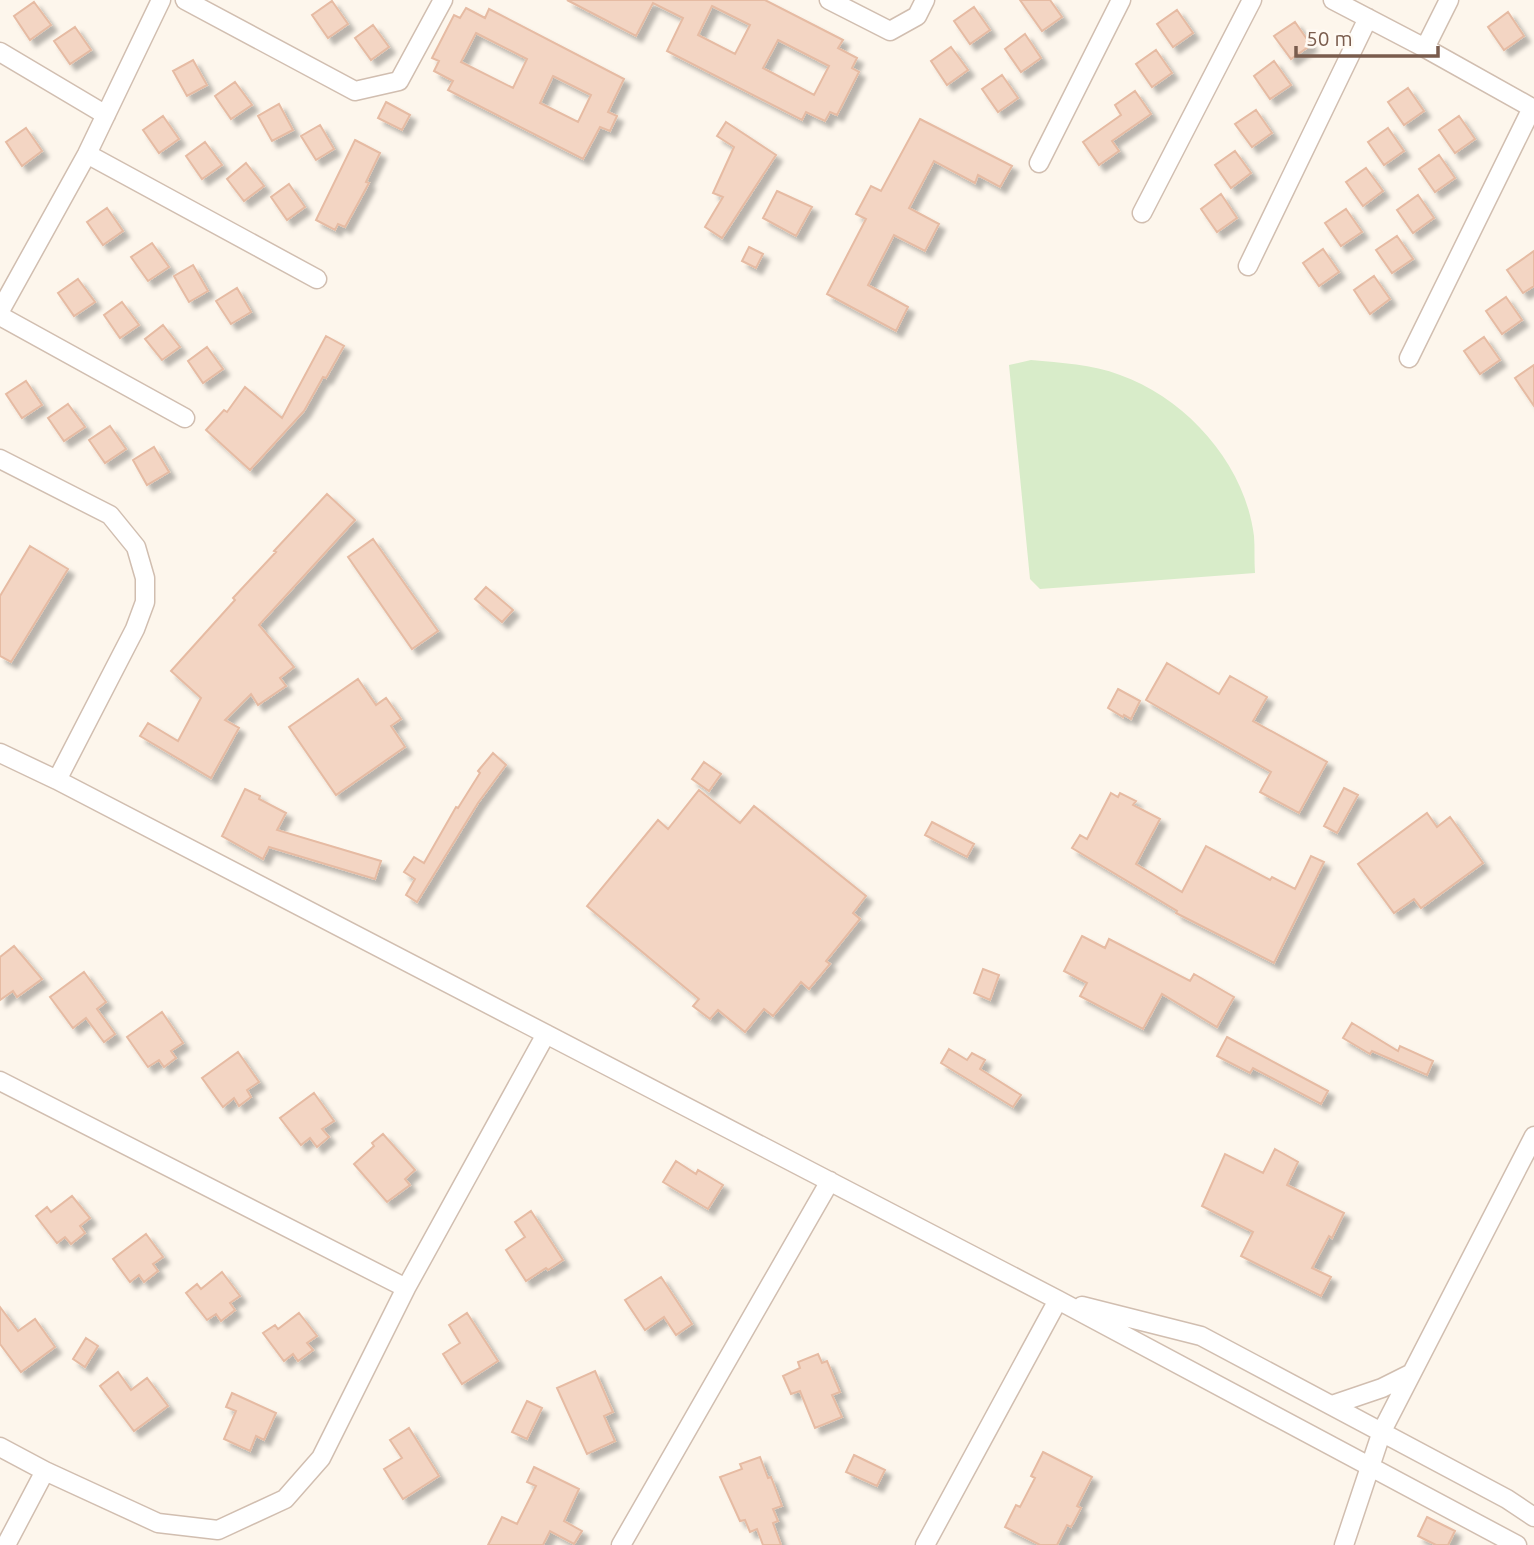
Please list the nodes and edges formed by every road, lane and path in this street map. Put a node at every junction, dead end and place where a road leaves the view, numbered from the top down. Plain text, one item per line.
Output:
1 (161, 0) edge
2 (184, 0) edge
3 (443, 0) edge
4 (829, 0) edge
5 (925, 0) edge
6 (1121, 0) edge
7 (1252, 0) edge
8 (1333, 0) edge
9 (1450, 0) edge
10 (1368, 18) junction
11 (1425, 48) junction
12 (0, 52) edge
13 (1533, 108) edge
14 (107, 116) junction
15 (87, 154) junction
16 (1039, 163) dead end
17 (1142, 213) dead end
18 (1248, 266) dead end
19 (317, 279) dead end
20 (0, 311) edge
21 (0, 316) edge
22 (1409, 358) dead end
23 (185, 418) dead end
24 (0, 459) edge
25 (0, 753) edge
26 (57, 780) junction
27 (547, 1034) junction
28 (0, 1081) edge
29 (1534, 1136) edge
30 (830, 1181) junction
31 (406, 1288) junction
32 (1058, 1300) junction
33 (1412, 1373) junction
34 (1332, 1405) junction
35 (1382, 1431) junction
36 (0, 1447) edge
37 (1371, 1467) junction
38 (45, 1471) junction
39 (1534, 1517) edge
40 (6, 1545) edge
41 (621, 1545) edge
42 (925, 1545) edge
43 (1344, 1545) edge
44 (1517, 1545) edge

1 - 14 street
2 - 3 street
4 - 5 street
6 - 16 street
7 - 17 street
8 - 10 street
9 - 11 street
10 - 11 street
10 - 18 street
11 - 13 street
12 - 14 street
13 - 22 street
14 - 15 street
15 - 19 street
15 - 20 street
21 - 23 street
24 - 26 street
25 - 26 street
26 - 27 street
27 - 30 street
27 - 31 street
28 - 31 street
29 - 33 street
30 - 32 street
30 - 41 street
31 - 38 street
32 - 34 street
32 - 37 street
32 - 42 street
33 - 34 street
33 - 35 street
34 - 35 street
35 - 37 street
35 - 39 street
36 - 38 street
37 - 43 street
37 - 44 street
38 - 40 street

